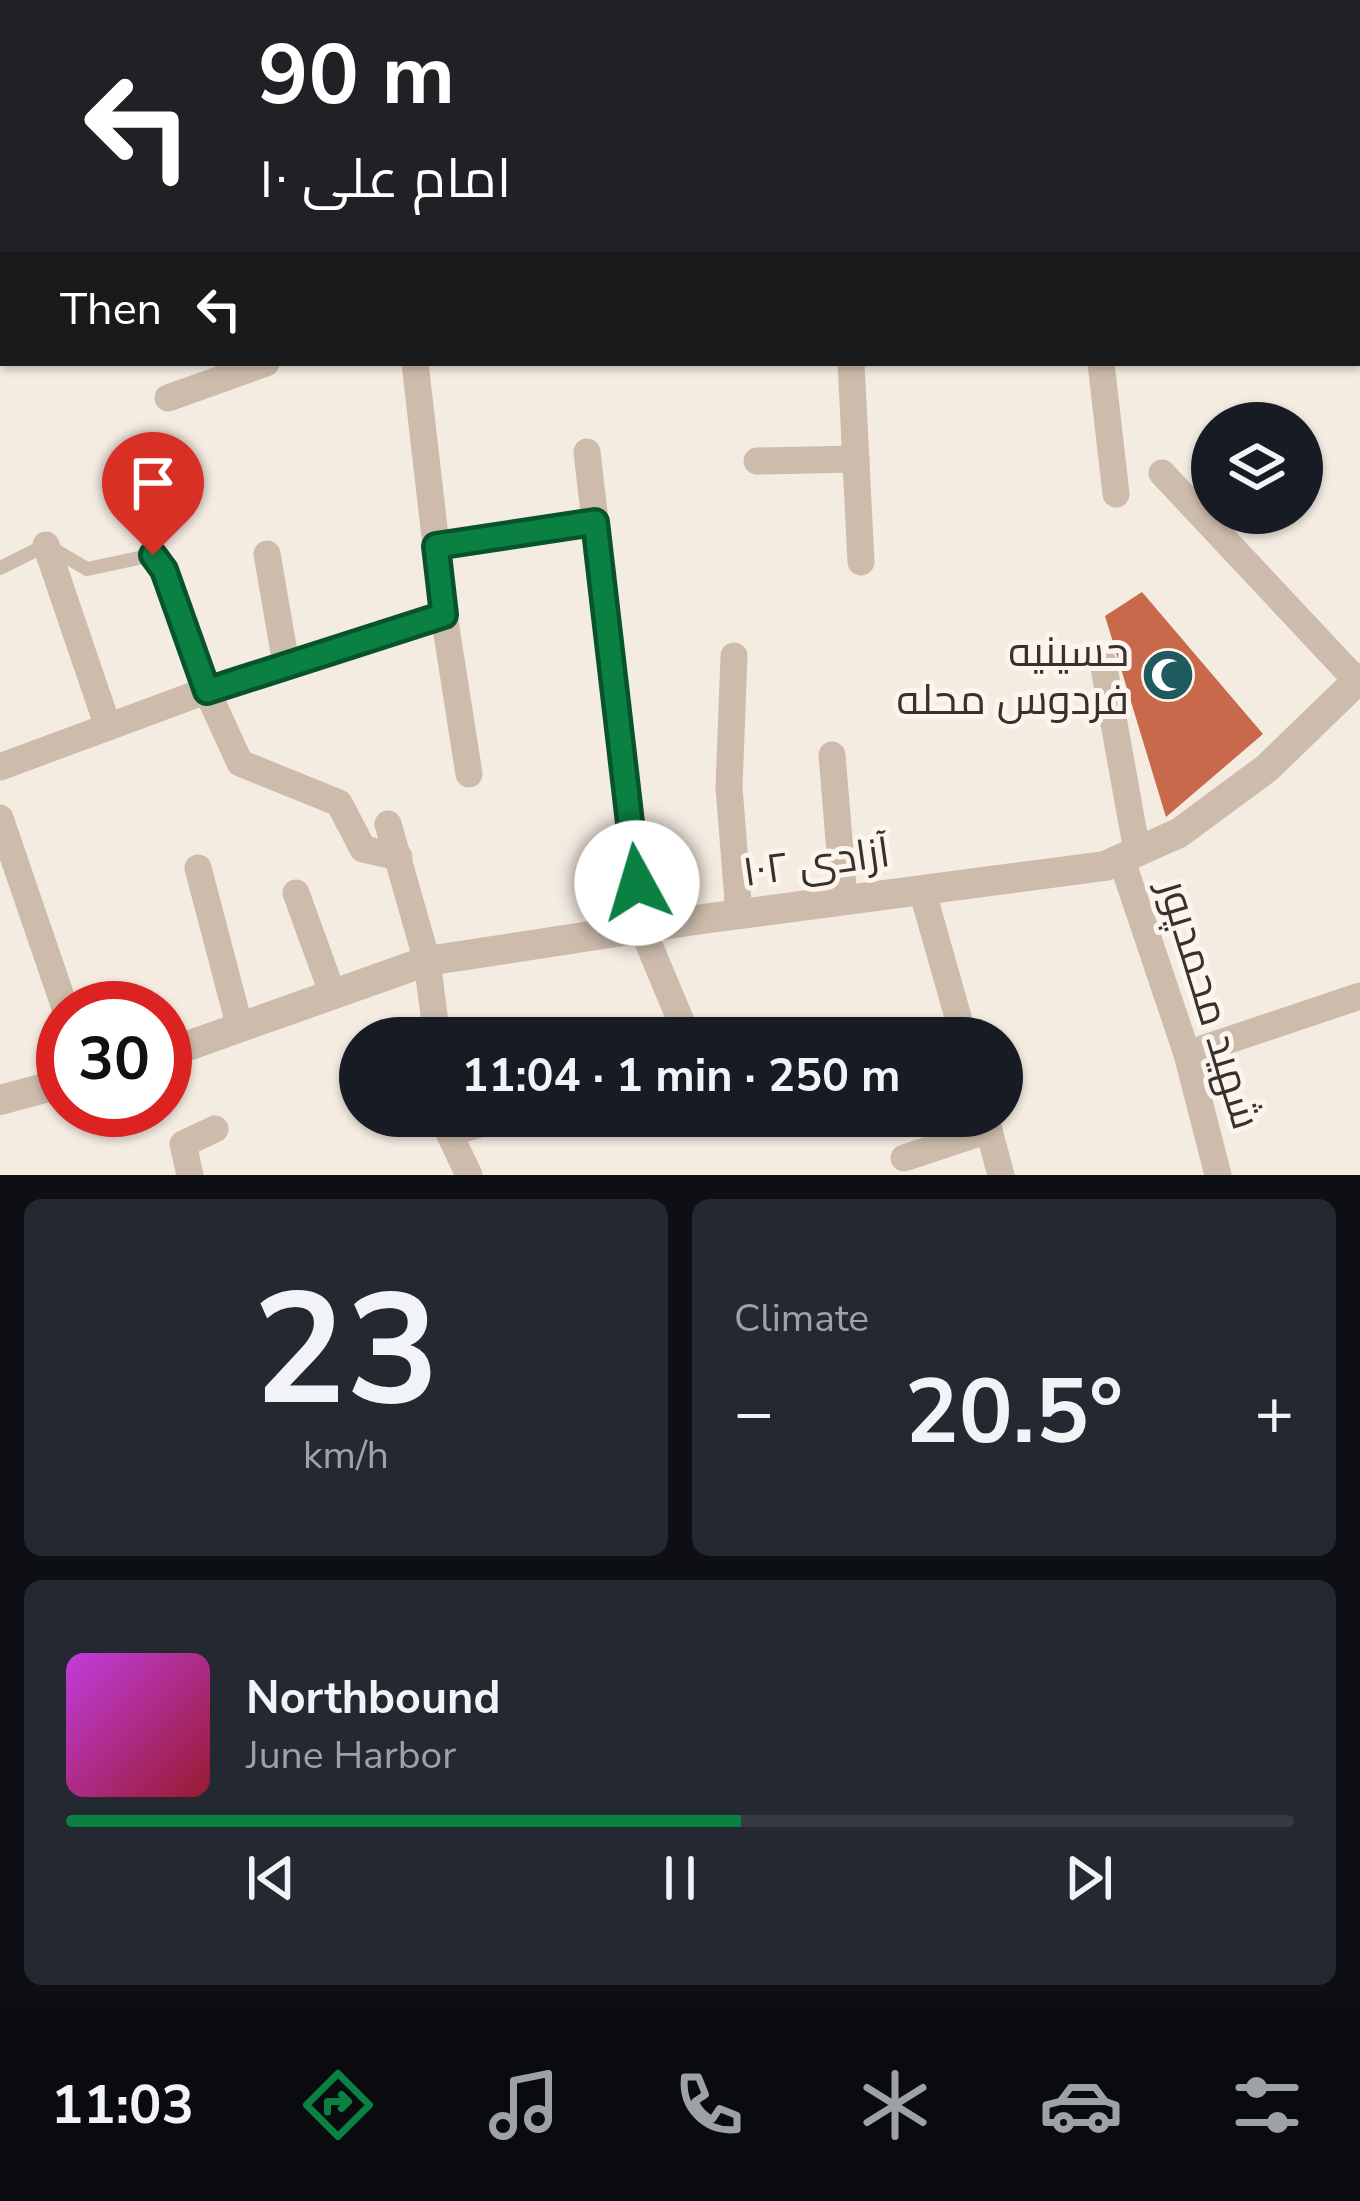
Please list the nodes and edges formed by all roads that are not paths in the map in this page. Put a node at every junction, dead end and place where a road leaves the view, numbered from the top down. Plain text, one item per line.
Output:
1 (258, 366) edge
2 (415, 366) edge
3 (851, 366) edge
4 (1101, 366) edge
5 (168, 398) dead end
6 (587, 452) dead end
7 (856, 458) junction
8 (757, 461) dead end
9 (1162, 473) dead end
10 (1116, 494) dead end
11 (595, 522) junction
12 (46, 545) junction
13 (436, 546) junction
14 (267, 554) dead end
15 (861, 562) dead end
16 (0, 568) edge
17 (164, 570) joint
18 (444, 615) junction
19 (734, 656) dead end
20 (1103, 662) dead end
21 (286, 664) junction
22 (1358, 680) edge
23 (207, 691) junction
24 (108, 727) junction
25 (832, 755) dead end
26 (0, 767) edge
27 (469, 774) dead end
28 (0, 818) edge
29 (388, 824) dead end
30 (1129, 855) junction
31 (399, 856) junction
32 (197, 868) dead end
33 (922, 890) junction
34 (296, 893) dead end
35 (844, 900) junction
36 (739, 914) junction
37 (642, 928) junction
38 (427, 961) junction
39 (56, 981) edge
40 (333, 995) junction
41 (1360, 996) edge
42 (434, 1017) edge
43 (679, 1017) edge
44 (958, 1017) edge
45 (240, 1028) junction
46 (192, 1045) edge
47 (1186, 1054) junction
48 (36, 1090) edge
49 (0, 1100) edge
50 (215, 1129) dead end
51 (453, 1137) edge
52 (954, 1137) edge
53 (991, 1137) edge
54 (904, 1158) dead end
55 (190, 1175) edge
56 (469, 1175) edge
57 (1001, 1175) edge
58 (1219, 1175) edge

1 - 5 street
2 - 13 street
3 - 7 street
4 - 10 street
6 - 11 street
7 - 8 street
7 - 15 street
9 - 22 street
11 - 13 street
11 - 37 street
12 - 16 lane
12 - 17 lane
12 - 24 street
13 - 18 street
14 - 21 street
17 - 23 street
18 - 21 street
18 - 27 street
19 - 36 street
20 - 30 street, شهید محمدپور
21 - 23 street
22 - 30 street, آزادی ۱۰۲
23 - 24 street
23 - 31 street
24 - 26 street
25 - 35 street
28 - 39 street
29 - 31 street
30 - 33 street, آزادی ۱۰۲
30 - 47 street, شهید محمدپور
31 - 38 street
32 - 45 street
33 - 35 street, آزادی ۱۰۲
33 - 44 street
34 - 40 street
35 - 36 street, آزادی ۱۰۲
36 - 37 street, آزادی ۱۰۲
37 - 38 street, آزادی ۱۰۲
37 - 43 street
38 - 40 street, آزادی ۱۰۲
38 - 42 street
40 - 45 street, آزادی ۱۰۲
41 - 47 street
45 - 46 street, آزادی ۱۰۲
47 - 58 street, شهید محمدپور
48 - 49 street
50 - 55 street
51 - 56 street
52 - 54 street
53 - 57 street

